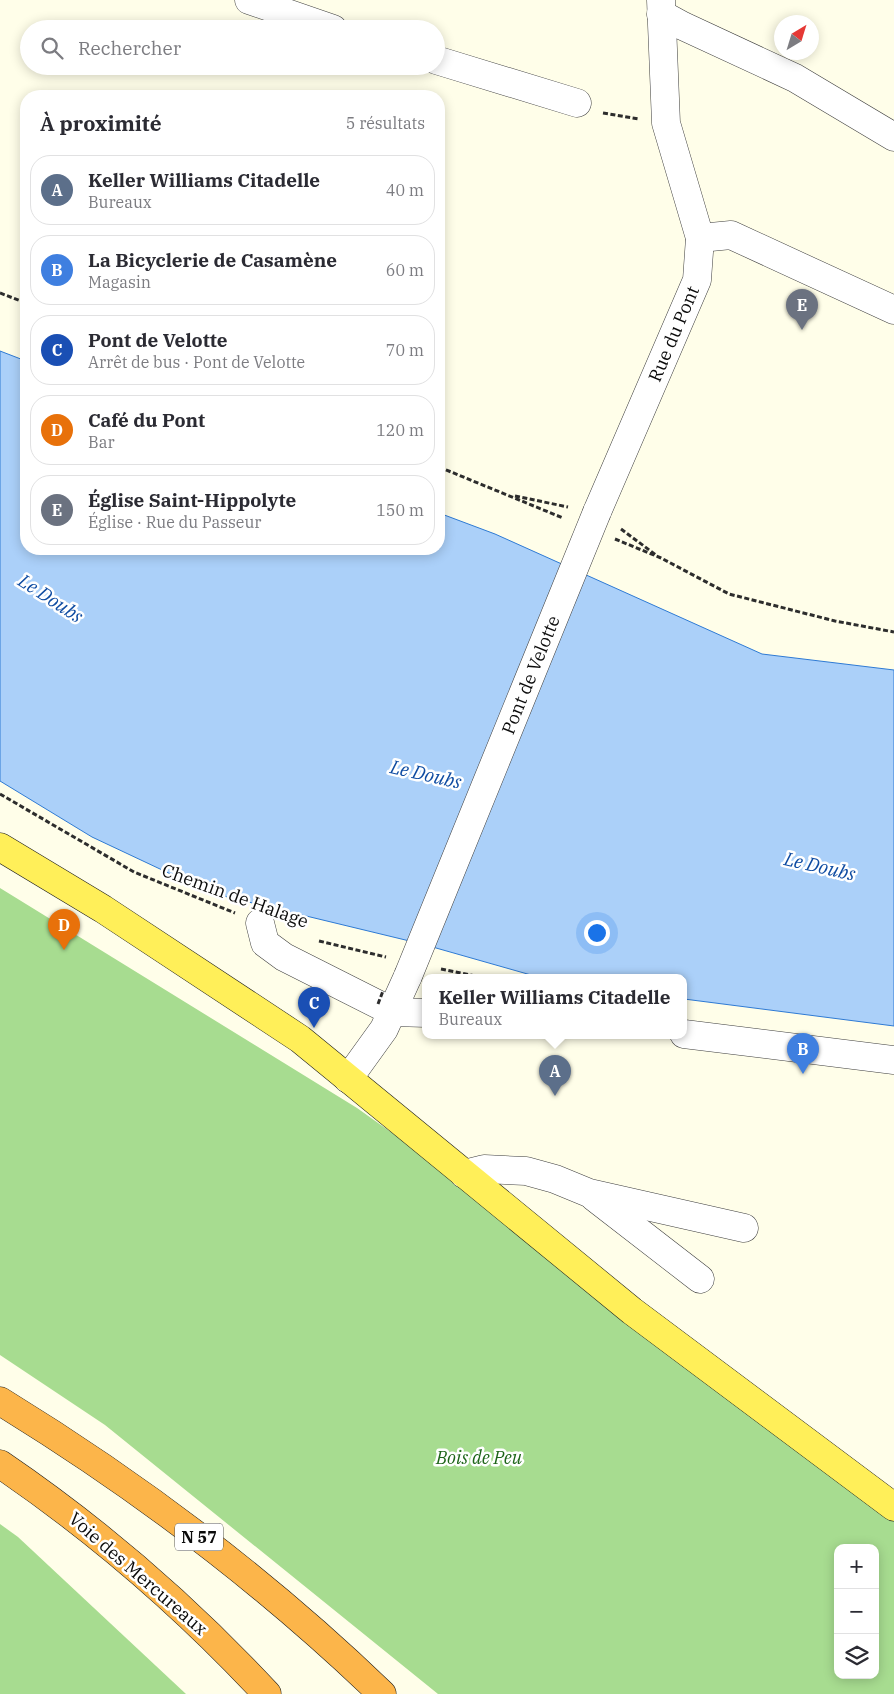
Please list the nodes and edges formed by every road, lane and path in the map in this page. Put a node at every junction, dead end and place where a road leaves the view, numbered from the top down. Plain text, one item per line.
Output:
1 (249, 0) edge
2 (661, 7) edge
3 (307, 20) edge
4 (445, 63) edge
5 (577, 103) joint
6 (666, 123) junction
7 (894, 137) edge
8 (700, 238) junction
9 (0, 293) edge
10 (20, 301) edge
11 (894, 310) edge
12 (445, 469) edge
13 (507, 495) junction
14 (570, 521) dead end
15 (602, 524) junction
16 (661, 558) junction
17 (894, 632) edge
18 (0, 794) edge
19 (0, 847) edge
20 (260, 923) joint
21 (312, 939) dead end
22 (411, 968) junction
23 (457, 974) edge
24 (393, 1012) junction
25 (422, 1013) edge
26 (687, 1034) edge
27 (894, 1060) edge
28 (348, 1079) junction
29 (464, 1174) junction
30 (589, 1192) junction
31 (744, 1228) dead end
32 (700, 1279) dead end
33 (0, 1401) edge
34 (0, 1464) edge
35 (894, 1507) edge
36 (267, 1694) edge
37 (382, 1694) edge

1 - 3 street
2 - 6 street, Rue du Pont
2 - 7 street
4 - 5 street
5 - 6 path
6 - 8 street, Rue du Pont
8 - 11 street
8 - 15 street, Rue du Pont
9 - 10 path
12 - 13 path
13 - 14 path
13 - 15 path
15 - 16 path
15 - 16 path
15 - 22 street, Pont de Velotte, bridge
16 - 17 path
18 - 20 path, Chemin de Halage
19 - 28 main road
20 - 24 street
21 - 22 path, Chemin de Halage
22 - 23 path, Chemin de Halage
22 - 24 street, Pont de Velotte
24 - 25 street
24 - 28 street, Pont de Velotte
26 - 27 street
28 - 29 main road
29 - 30 street
29 - 35 main road
30 - 31 street
30 - 32 street
33 - 37 highway, N 57
34 - 36 highway, Voie des Mercureaux

